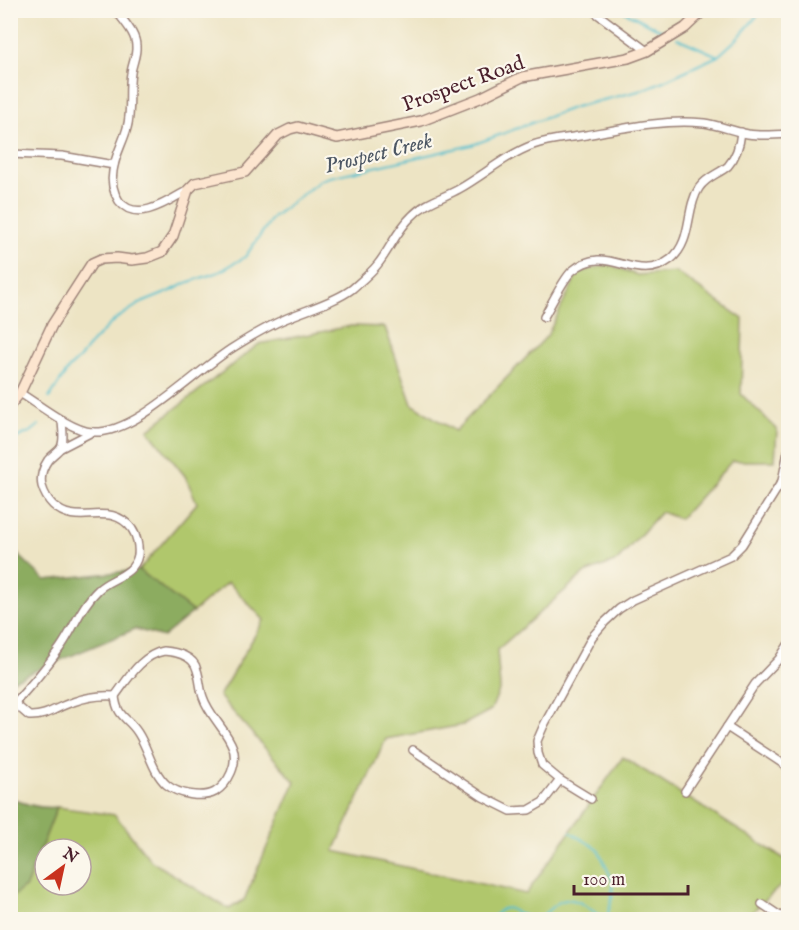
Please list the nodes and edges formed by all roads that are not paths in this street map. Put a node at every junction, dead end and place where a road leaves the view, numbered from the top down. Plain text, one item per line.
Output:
1 (116, 10) edge
2 (592, 10) edge
3 (704, 10) edge
4 (647, 51) junction
5 (741, 132) junction
6 (789, 134) edge
7 (10, 154) edge
8 (114, 165) junction
9 (188, 190) junction
10 (544, 317) dead end
11 (20, 393) junction
12 (10, 405) edge
13 (62, 420) junction
14 (92, 432) junction
15 (61, 448) junction
16 (789, 452) edge
17 (789, 645) edge
18 (115, 696) junction
19 (13, 706) edge
20 (727, 727) junction
21 (412, 750) dead end
22 (789, 767) edge
23 (560, 780) junction
24 (685, 791) dead end
25 (591, 799) dead end
26 (762, 904) dead end
27 (786, 920) edge

1 - 8 street
2 - 4 street
3 - 4 street, Prospect Road
4 - 9 street, Prospect Road
5 - 6 street
5 - 10 street
5 - 14 street
7 - 8 street
8 - 9 street
9 - 11 street
11 - 12 street
11 - 13 street
13 - 14 street
13 - 15 street
14 - 15 street
15 - 19 street
16 - 23 street
17 - 20 street
18 - 18 street
18 - 19 street
20 - 22 street
20 - 24 street
21 - 23 street
23 - 25 street
26 - 27 street

